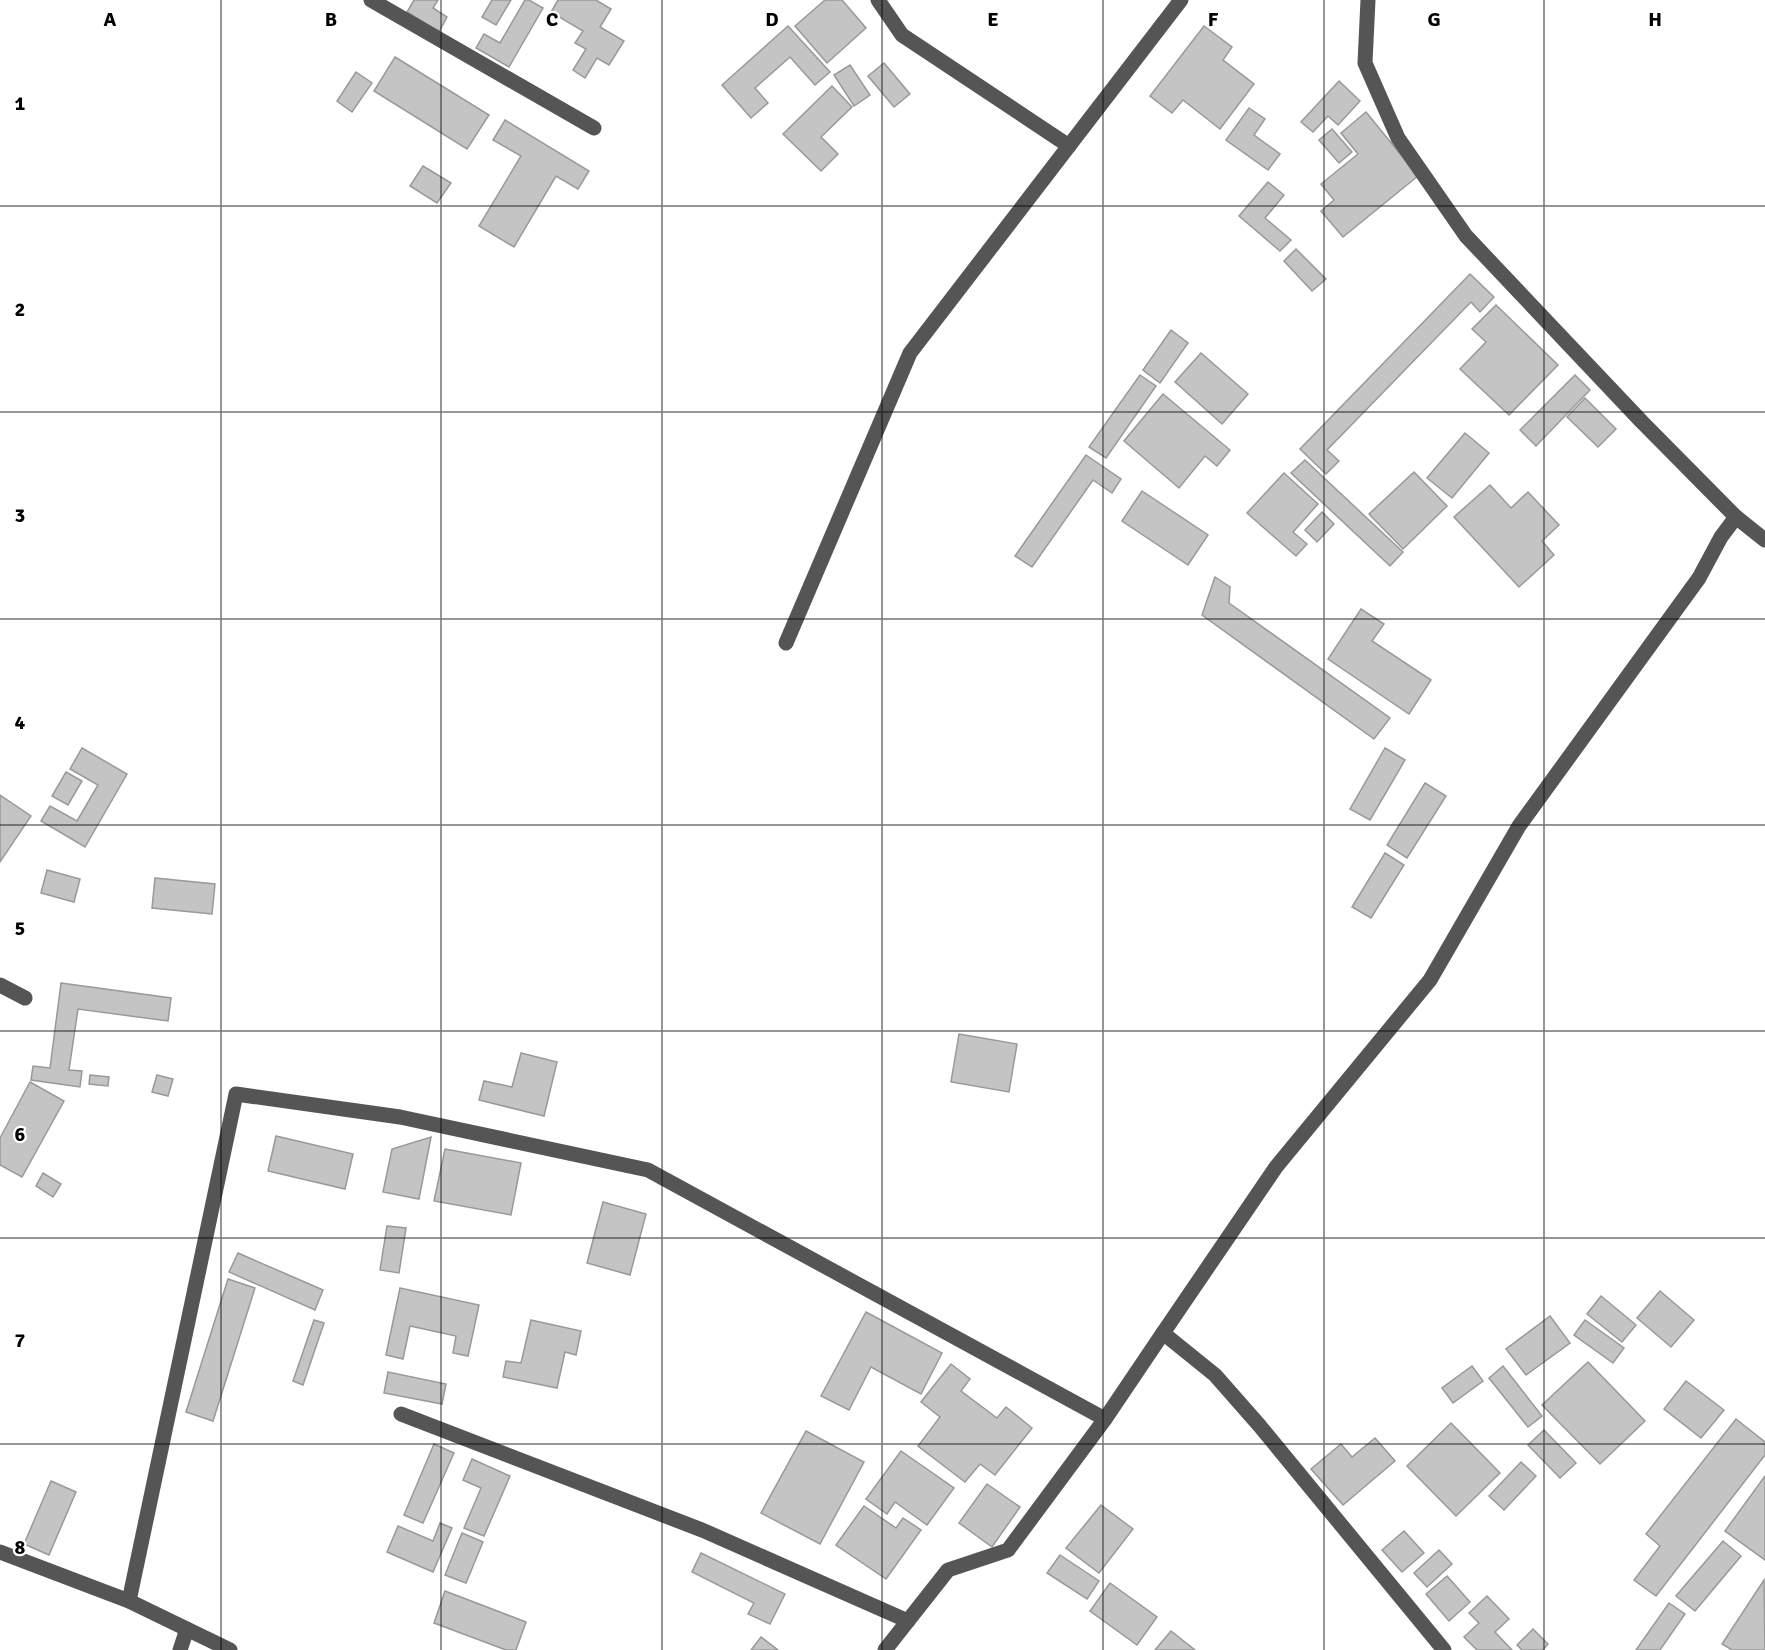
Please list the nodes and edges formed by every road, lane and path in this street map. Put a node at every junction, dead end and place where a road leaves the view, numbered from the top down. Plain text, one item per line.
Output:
1 (371, 0) edge
2 (878, 0) edge
3 (1181, 0) edge
4 (1368, 0) edge
5 (594, 128) dead end
6 (1069, 146) junction
7 (1736, 518) junction
8 (1765, 540) edge
9 (786, 643) dead end
10 (0, 985) edge
11 (25, 998) dead end
12 (1163, 1333) junction
13 (401, 1414) dead end
14 (1105, 1419) junction
15 (0, 1552) edge
16 (129, 1601) junction
17 (908, 1621) junction
18 (187, 1629) junction
19 (180, 1650) edge
20 (231, 1650) edge
21 (885, 1650) edge
22 (1444, 1650) edge

1 - 5 street
2 - 6 street
3 - 6 street
4 - 7 street
6 - 9 street
7 - 8 street
7 - 12 street
10 - 11 street
12 - 14 street
12 - 22 street
13 - 17 street
14 - 16 street
14 - 17 street
15 - 16 street
16 - 18 street
17 - 21 street
18 - 19 street
18 - 20 street

